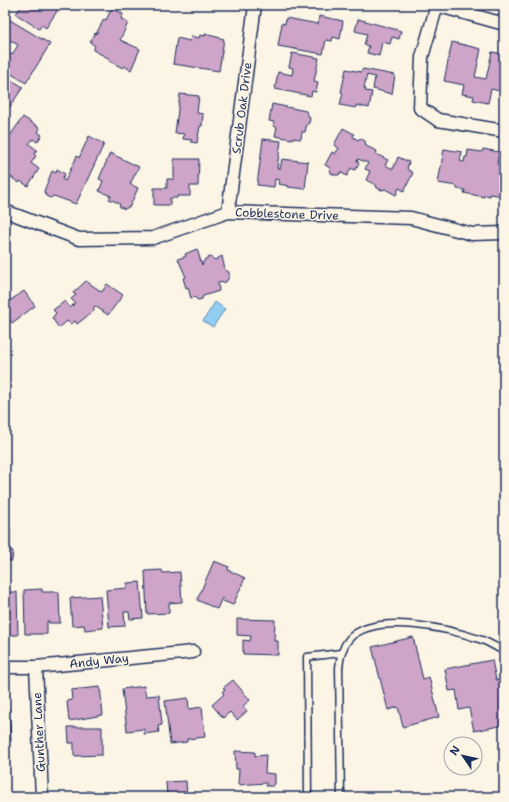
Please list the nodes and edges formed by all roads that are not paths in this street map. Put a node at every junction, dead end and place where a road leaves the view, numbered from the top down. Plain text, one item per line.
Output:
1 (255, 5) edge
2 (437, 5) edge
3 (504, 24) edge
4 (504, 131) edge
5 (5, 211) edge
6 (228, 212) junction
7 (504, 233) edge
8 (504, 651) edge
9 (193, 652) dead end
10 (341, 653) junction
11 (5, 667) edge
12 (36, 667) junction
13 (42, 797) edge
14 (308, 797) edge
15 (341, 797) edge

1 - 6 street, Scrub Oak Drive
2 - 3 street
2 - 4 street
5 - 6 street, Cobblestone Drive
6 - 7 street, Cobblestone Drive
8 - 10 lane
9 - 12 street, Andy Way
10 - 14 lane
10 - 15 lane
11 - 12 street, Andy Way
12 - 13 street, Gunther Lane

